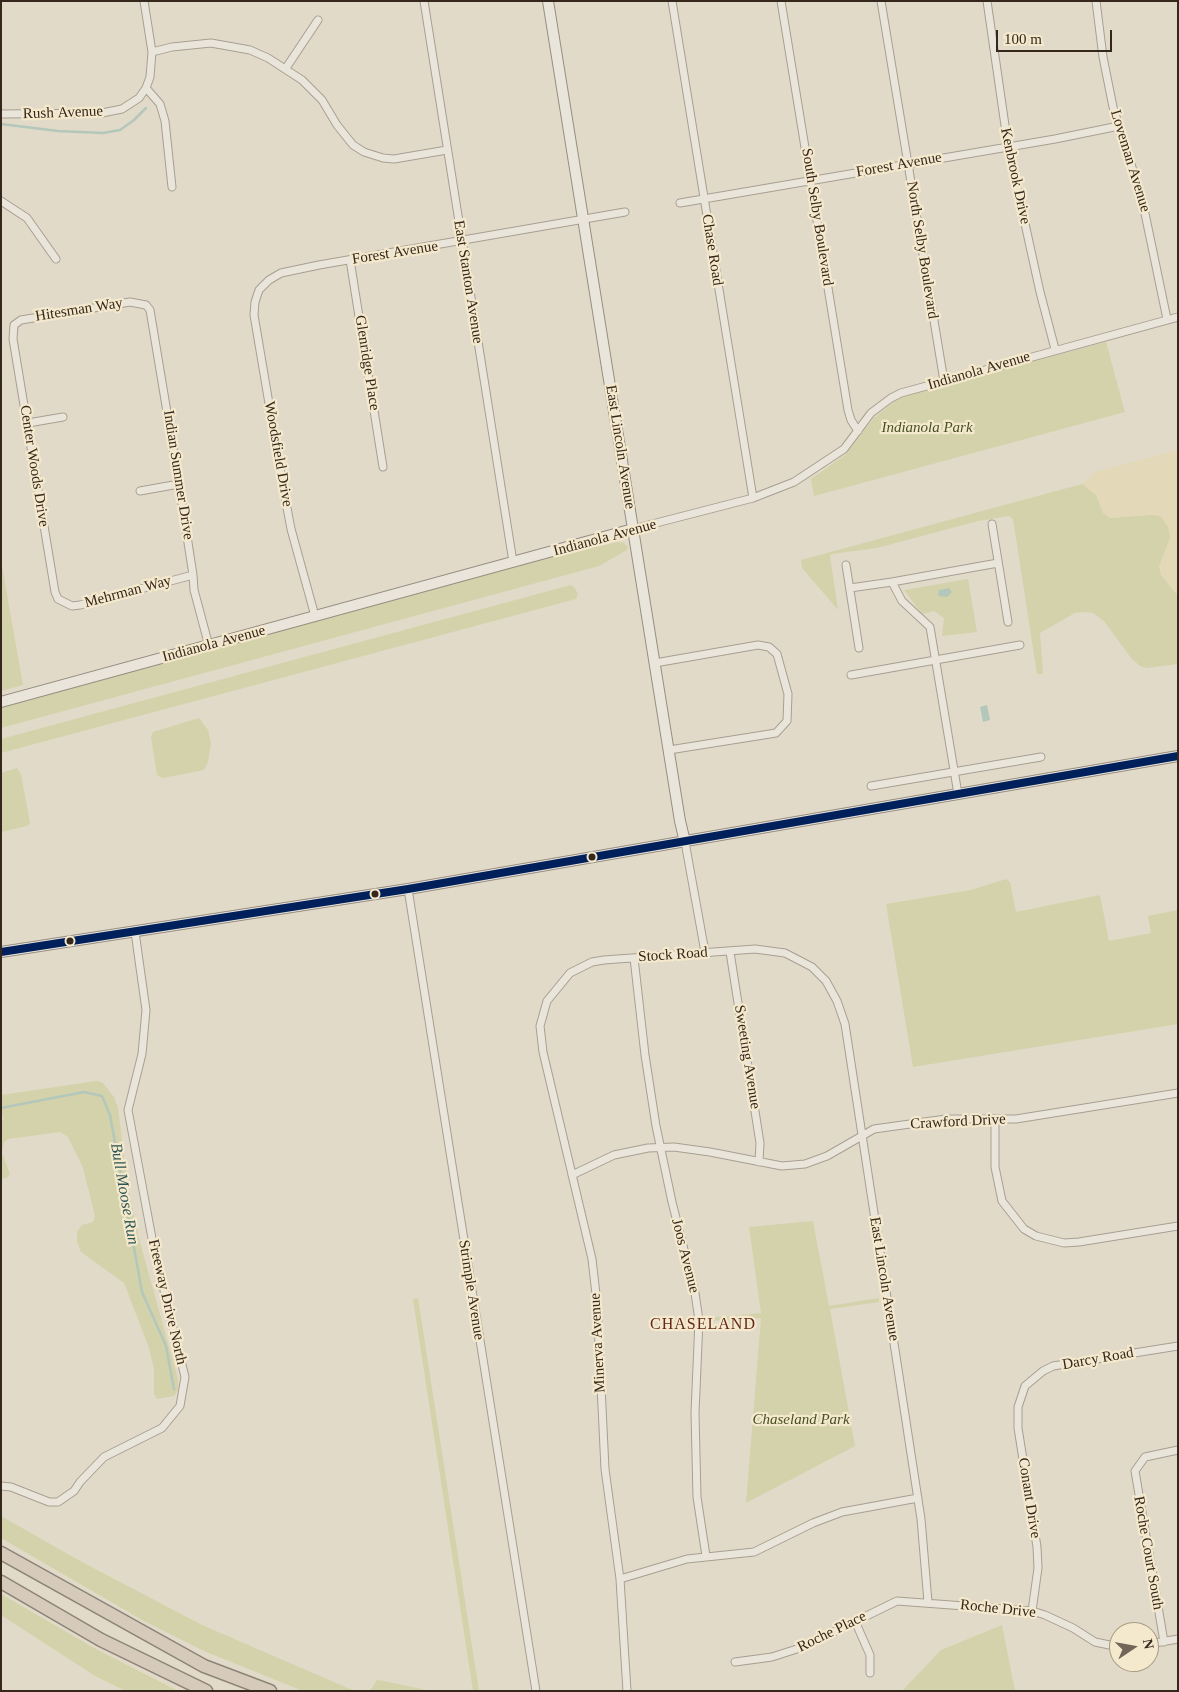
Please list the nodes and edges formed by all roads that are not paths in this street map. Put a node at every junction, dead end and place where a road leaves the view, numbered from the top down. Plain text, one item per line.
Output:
1 (144, 1) edge
2 (424, 1) edge
3 (548, 1) edge
4 (672, 1) edge
5 (781, 1) edge
6 (881, 1) edge
7 (987, 1) edge
8 (1096, 1) edge
9 (318, 20) dead end
10 (152, 52) junction
11 (286, 68) junction
12 (146, 88) junction
13 (1, 114) edge
14 (1119, 126) junction
15 (1008, 146) junction
16 (447, 150) junction
17 (908, 164) junction
18 (811, 181) junction
19 (172, 187) dead end
20 (704, 199) junction
21 (1, 201) edge
22 (680, 203) dead end
23 (625, 212) dead end
24 (583, 220) junction
25 (462, 242) junction
26 (56, 259) dead end
27 (350, 260) junction
28 (259, 290) joint
29 (146, 305) joint
30 (1178, 316) edge
31 (1167, 319) junction
32 (14, 325) joint
33 (1055, 349) junction
34 (944, 381) junction
35 (63, 417) dead end
36 (28, 423) junction
37 (858, 430) junction
38 (383, 467) dead end
39 (180, 484) junction
40 (140, 491) dead end
41 (753, 498) junction
42 (992, 524) dead end
43 (633, 529) junction
44 (513, 562) junction
45 (998, 563) junction
46 (846, 565) dead end
47 (193, 575) junction
48 (892, 582) junction
49 (850, 588) junction
50 (64, 603) joint
51 (315, 616) junction
52 (1008, 622) dead end
53 (1020, 645) dead end
54 (209, 646) junction
55 (859, 648) dead end
56 (936, 660) junction
57 (655, 663) junction
58 (851, 675) dead end
59 (1, 702) edge
60 (669, 750) junction
61 (1178, 756) edge
62 (1041, 757) dead end
63 (954, 772) junction
64 (872, 786) dead end
65 (958, 794) junction
66 (686, 842) junction
67 (408, 889) junction
68 (135, 932) junction
69 (1, 952) edge
70 (705, 952) junction
71 (730, 952) junction
72 (634, 958) junction
73 (812, 967) joint
74 (547, 1001) joint
75 (1178, 1093) edge
76 (995, 1120) junction
77 (862, 1135) junction
78 (660, 1148) junction
79 (759, 1162) junction
80 (572, 1175) junction
81 (1178, 1226) edge
82 (1178, 1346) edge
83 (1025, 1386) joint
84 (1178, 1450) edge
85 (1, 1486) edge
86 (918, 1498) junction
87 (1, 1553) edge
88 (706, 1556) junction
89 (620, 1579) junction
90 (1, 1582) edge
91 (928, 1602) junction
92 (1032, 1611) junction
93 (855, 1621) junction
94 (1178, 1639) edge
95 (1164, 1642) junction
96 (1159, 1643) edge
97 (1109, 1646) edge
98 (735, 1662) dead end
99 (870, 1673) dead end
100 (206, 1691) edge
101 (270, 1691) edge
102 (536, 1691) edge
103 (627, 1691) edge

1 - 10 street
2 - 16 street, East Stanton Avenue
3 - 24 main road, East Lincoln Avenue
4 - 20 street, Chase Road
5 - 18 street, South Selby Boulevard
6 - 17 street, North Selby Boulevard
7 - 15 street, Kenbrook Drive
8 - 14 street, Loveman Avenue
9 - 11 street
10 - 11 street
10 - 12 street
11 - 16 street
12 - 13 street, Rush Avenue
12 - 19 street
14 - 15 street, Forest Avenue
14 - 31 street, Loveman Avenue
15 - 17 street, Forest Avenue
15 - 33 street, Kenbrook Drive
16 - 25 street, East Stanton Avenue
17 - 18 street, Forest Avenue
17 - 34 street, North Selby Boulevard
18 - 20 street, Forest Avenue
18 - 37 street, South Selby Boulevard
20 - 22 street, Forest Avenue
20 - 41 street, Chase Road
21 - 26 street
23 - 24 street, Forest Avenue
24 - 25 street, Forest Avenue
24 - 43 main road, East Lincoln Avenue
25 - 27 street, Forest Avenue
25 - 44 street, East Stanton Avenue
27 - 28 street, Forest Avenue
27 - 38 street, Glenridge Place
28 - 51 street, Woodsfield Drive
29 - 32 street, Hitesman Way
29 - 39 street, Indian Summer Drive
30 - 31 street, Indianola Avenue
31 - 33 street, Indianola Avenue
32 - 36 street, Center Woods Drive
33 - 34 street, Indianola Avenue
34 - 37 street, Indianola Avenue
35 - 36 street
36 - 50 street, Center Woods Drive
37 - 41 street, Indianola Avenue
39 - 40 street
39 - 47 street, Indian Summer Drive
41 - 43 street, Indianola Avenue
42 - 45 street
43 - 44 main road, Indianola Avenue
43 - 57 main road, East Lincoln Avenue
44 - 51 main road, Indianola Avenue
45 - 48 street
45 - 52 street
46 - 49 street
47 - 50 street, Mehrman Way
47 - 54 street, Indian Summer Drive
48 - 49 street
48 - 56 street
49 - 55 street
51 - 54 main road, Indianola Avenue
53 - 56 street
54 - 59 main road, Indianola Avenue
56 - 58 street
56 - 63 street
57 - 60 main road, East Lincoln Avenue
57 - 60 street
60 - 66 main road, East Lincoln Avenue
61 - 65 main road
62 - 63 street
63 - 64 street
63 - 65 street
65 - 66 main road
66 - 67 main road
66 - 70 street, East Lincoln Avenue
67 - 68 main road
67 - 102 street, Strimple Avenue
68 - 69 main road
68 - 85 street, Freeway Drive North
70 - 71 street, Stock Road
70 - 72 street, Stock Road
71 - 73 street, Stock Road
71 - 79 street, Sweeting Avenue
72 - 74 street, Stock Road
72 - 78 street, Joos Avenue
73 - 77 street, East Lincoln Avenue
74 - 80 street, Minerva Avenue
75 - 76 street, Crawford Drive
76 - 77 street, Crawford Drive
76 - 81 street
77 - 79 street, Crawford Drive
77 - 86 street, East Lincoln Avenue
78 - 79 street, Crawford Drive
78 - 80 street, Crawford Drive
78 - 88 street, Joos Avenue
80 - 89 street, Minerva Avenue
82 - 83 street, Darcy Road
83 - 92 street, Conant Drive
84 - 95 street, Roche Court South
86 - 88 street
86 - 91 street, East Lincoln Avenue
87 - 101 highway
88 - 89 street
89 - 103 street, Minerva Avenue
90 - 100 highway
91 - 92 street, Roche Drive
91 - 93 street, Roche Place
92 - 97 street, Roche Drive
93 - 98 street, Roche Place
93 - 99 street
94 - 95 street
95 - 96 street

